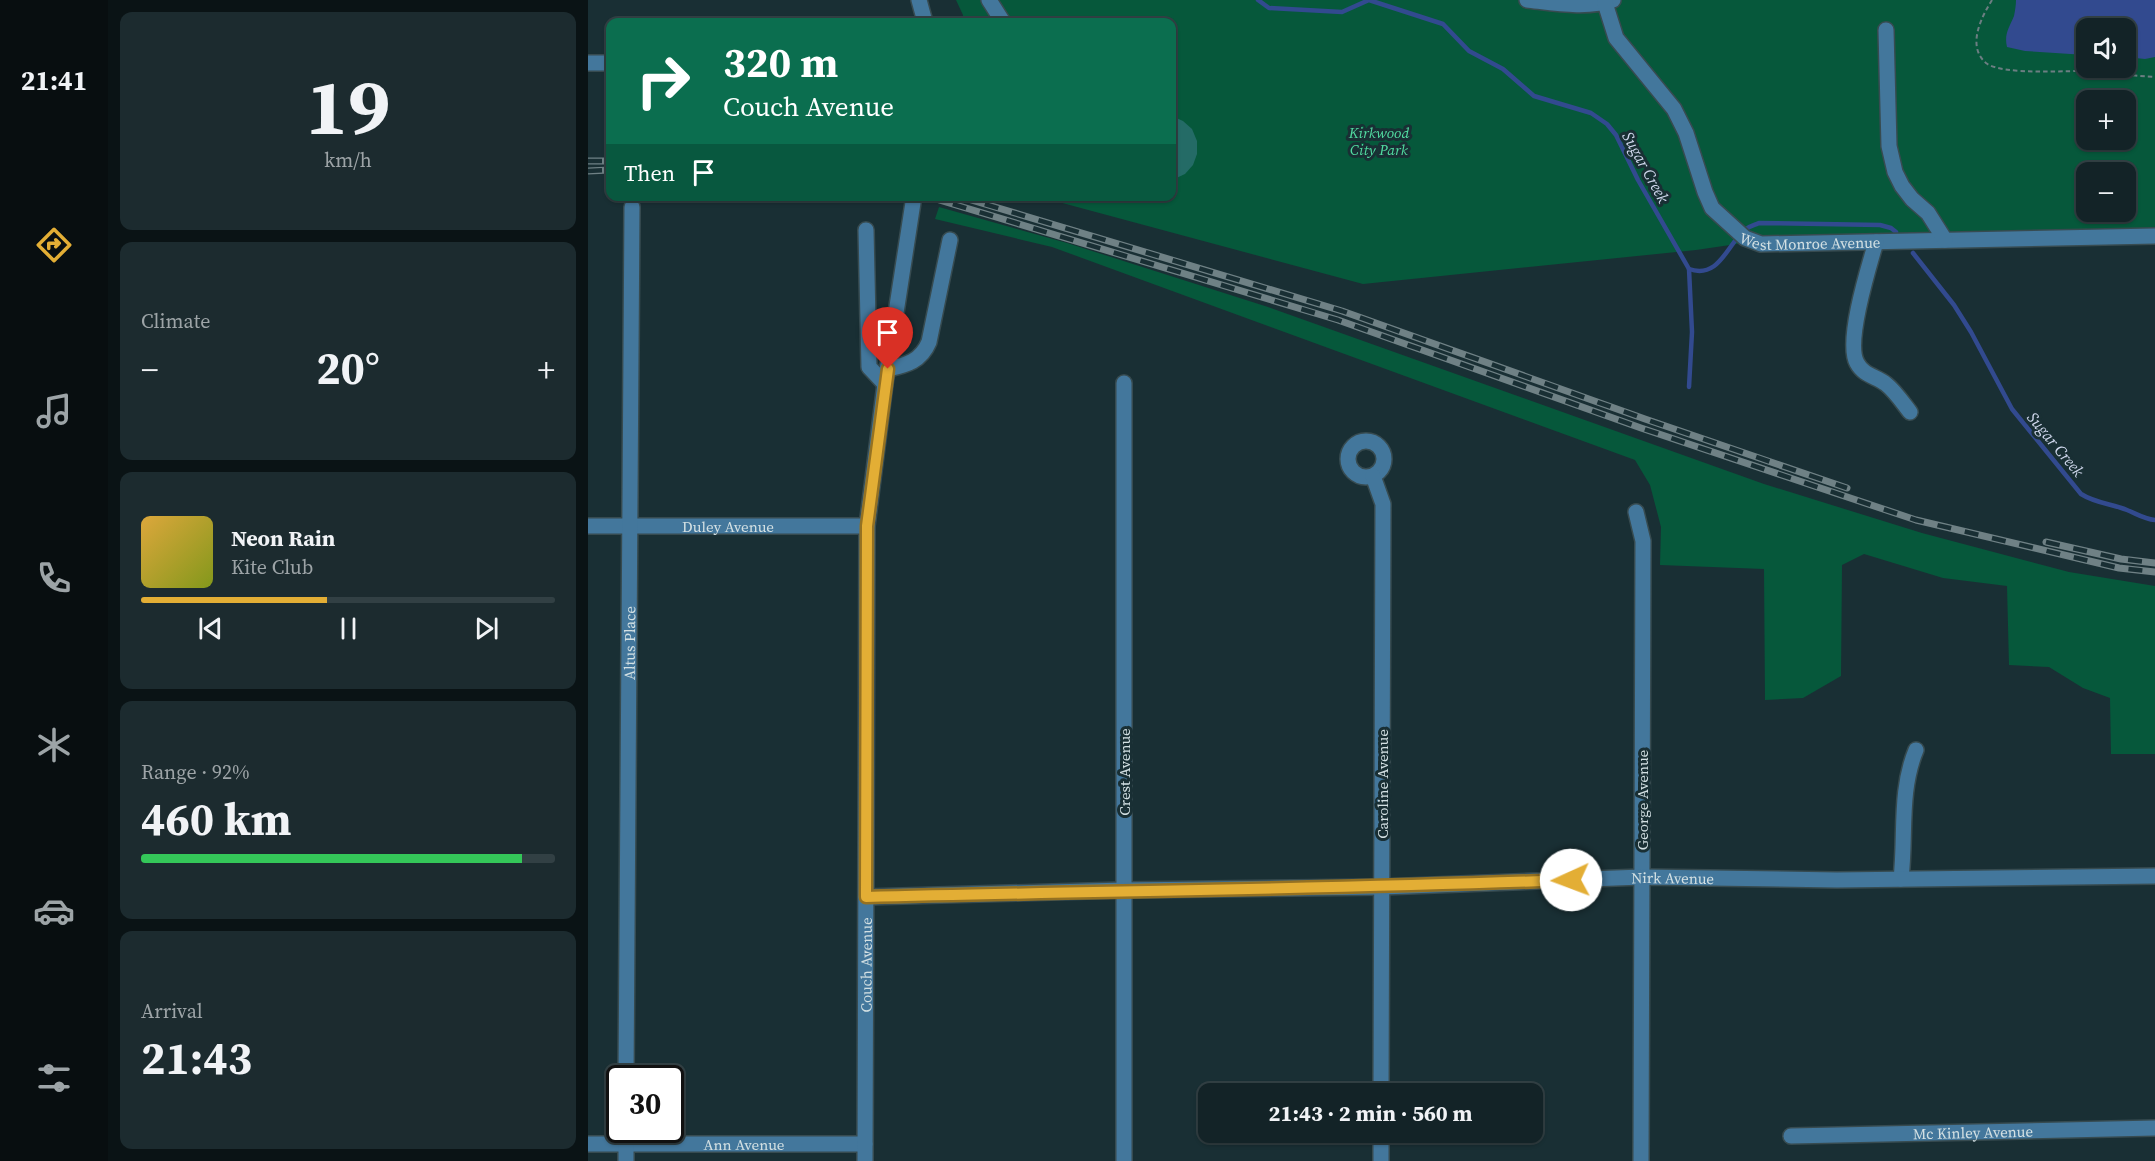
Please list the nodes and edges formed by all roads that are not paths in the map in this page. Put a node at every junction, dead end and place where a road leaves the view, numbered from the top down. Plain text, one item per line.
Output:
1 (919, 0) edge
2 (988, 0) edge
3 (1527, 0) edge
4 (1609, 1) edge
5 (924, 18) edge
6 (1000, 18) edge
7 (1887, 30) dead end
8 (588, 63) edge
9 (606, 63) edge
10 (913, 201) edge
11 (632, 207) dead end
12 (866, 230) dead end
13 (2155, 236) edge
14 (950, 240) dead end
15 (1945, 240) junction
16 (1876, 242) junction
17 (886, 376) junction
18 (1124, 383) dead end
19 (1910, 412) dead end
20 (1373, 476) dead end
21 (1636, 512) dead end
22 (588, 526) edge
23 (631, 526) junction
24 (867, 526) junction
25 (1916, 750) dead end
26 (2155, 876) edge
27 (1642, 878) junction
28 (1900, 879) junction
29 (1382, 887) junction
30 (1124, 890) junction
31 (866, 897) junction
32 (627, 1065) edge
33 (1382, 1083) edge
34 (2155, 1128) edge
35 (1791, 1136) dead end
36 (684, 1139) edge
37 (606, 1141) edge
38 (626, 1143) edge
39 (1381, 1143) edge
40 (588, 1144) edge
41 (865, 1144) junction
42 (626, 1161) edge
43 (865, 1161) edge
44 (1124, 1161) edge
45 (1381, 1161) edge
46 (1641, 1161) edge

1 - 5 street
2 - 6 street
3 - 4 street
4 - 16 street, West Monroe Avenue
7 - 15 street
8 - 9 street
10 - 17 street, Couch Avenue
11 - 23 street, Altus Place
12 - 17 street
13 - 15 street, West Monroe Avenue
14 - 17 street
15 - 16 street, West Monroe Avenue
16 - 19 street
17 - 24 street, Couch Avenue
18 - 30 street, Crest Avenue
20 - 29 street, Caroline Avenue
21 - 27 street, George Avenue
22 - 23 street, Duley Avenue
23 - 24 street, Duley Avenue
23 - 32 street, Altus Place
24 - 31 street, Couch Avenue
25 - 28 street
26 - 28 street, Nirk Avenue
27 - 28 street, Nirk Avenue
27 - 29 street, Nirk Avenue
27 - 46 street, George Avenue
29 - 30 street, Nirk Avenue
29 - 33 street, Caroline Avenue
30 - 31 street, Nirk Avenue
30 - 44 street, Crest Avenue
31 - 41 street, Couch Avenue
34 - 35 street, Mc Kinley Avenue
36 - 41 street, Ann Avenue
37 - 40 street, Ann Avenue
38 - 42 street
39 - 45 street
41 - 43 street, Couch Avenue

